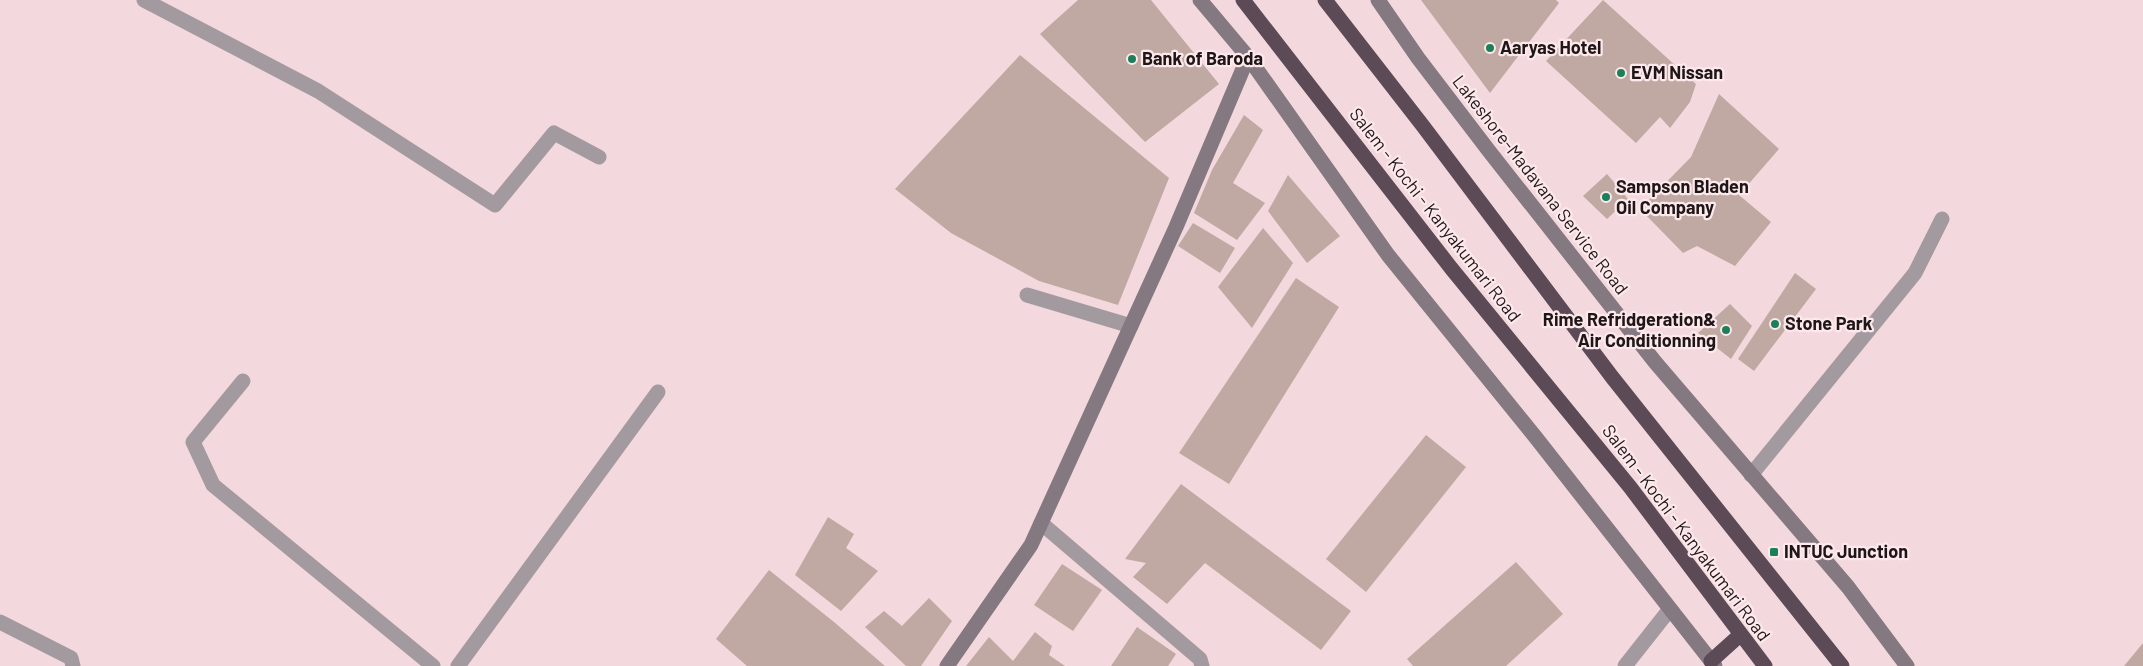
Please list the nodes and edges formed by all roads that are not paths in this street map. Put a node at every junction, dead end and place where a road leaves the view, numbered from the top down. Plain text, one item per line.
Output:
1 (144, 0) edge
2 (1200, 0) edge
3 (1243, 0) edge
4 (1325, 0) edge
5 (1378, 0) edge
6 (1248, 57) junction
7 (599, 156) dead end
8 (1942, 219) dead end
9 (1027, 296) dead end
10 (1131, 326) junction
11 (243, 381) dead end
12 (658, 392) dead end
13 (1751, 475) junction
14 (1041, 523) junction
15 (1670, 609) junction
16 (0, 622) edge
17 (1740, 635) junction
18 (1713, 664) edge
19 (73, 666) edge
20 (433, 666) edge
21 (458, 666) edge
22 (947, 666) edge
23 (1202, 666) edge
24 (1625, 666) edge
25 (1765, 666) edge
26 (1842, 666) edge
27 (1907, 666) edge

1 - 7 street
2 - 6 street
3 - 17 highway, Salem - Kochi - Kanyakumari Road
4 - 26 highway, Salem - Kochi - Kanyakumari Road
5 - 13 street, Lakeshore-Madavana Service Road
6 - 10 street
6 - 15 street
8 - 13 street
9 - 10 street
10 - 14 street
11 - 20 street
12 - 21 street
13 - 27 street, Lakeshore-Madavana Service Road
14 - 22 street
14 - 23 street
15 - 18 street
15 - 24 street
16 - 19 street
17 - 18 highway
17 - 25 highway, Salem - Kochi - Kanyakumari Road

